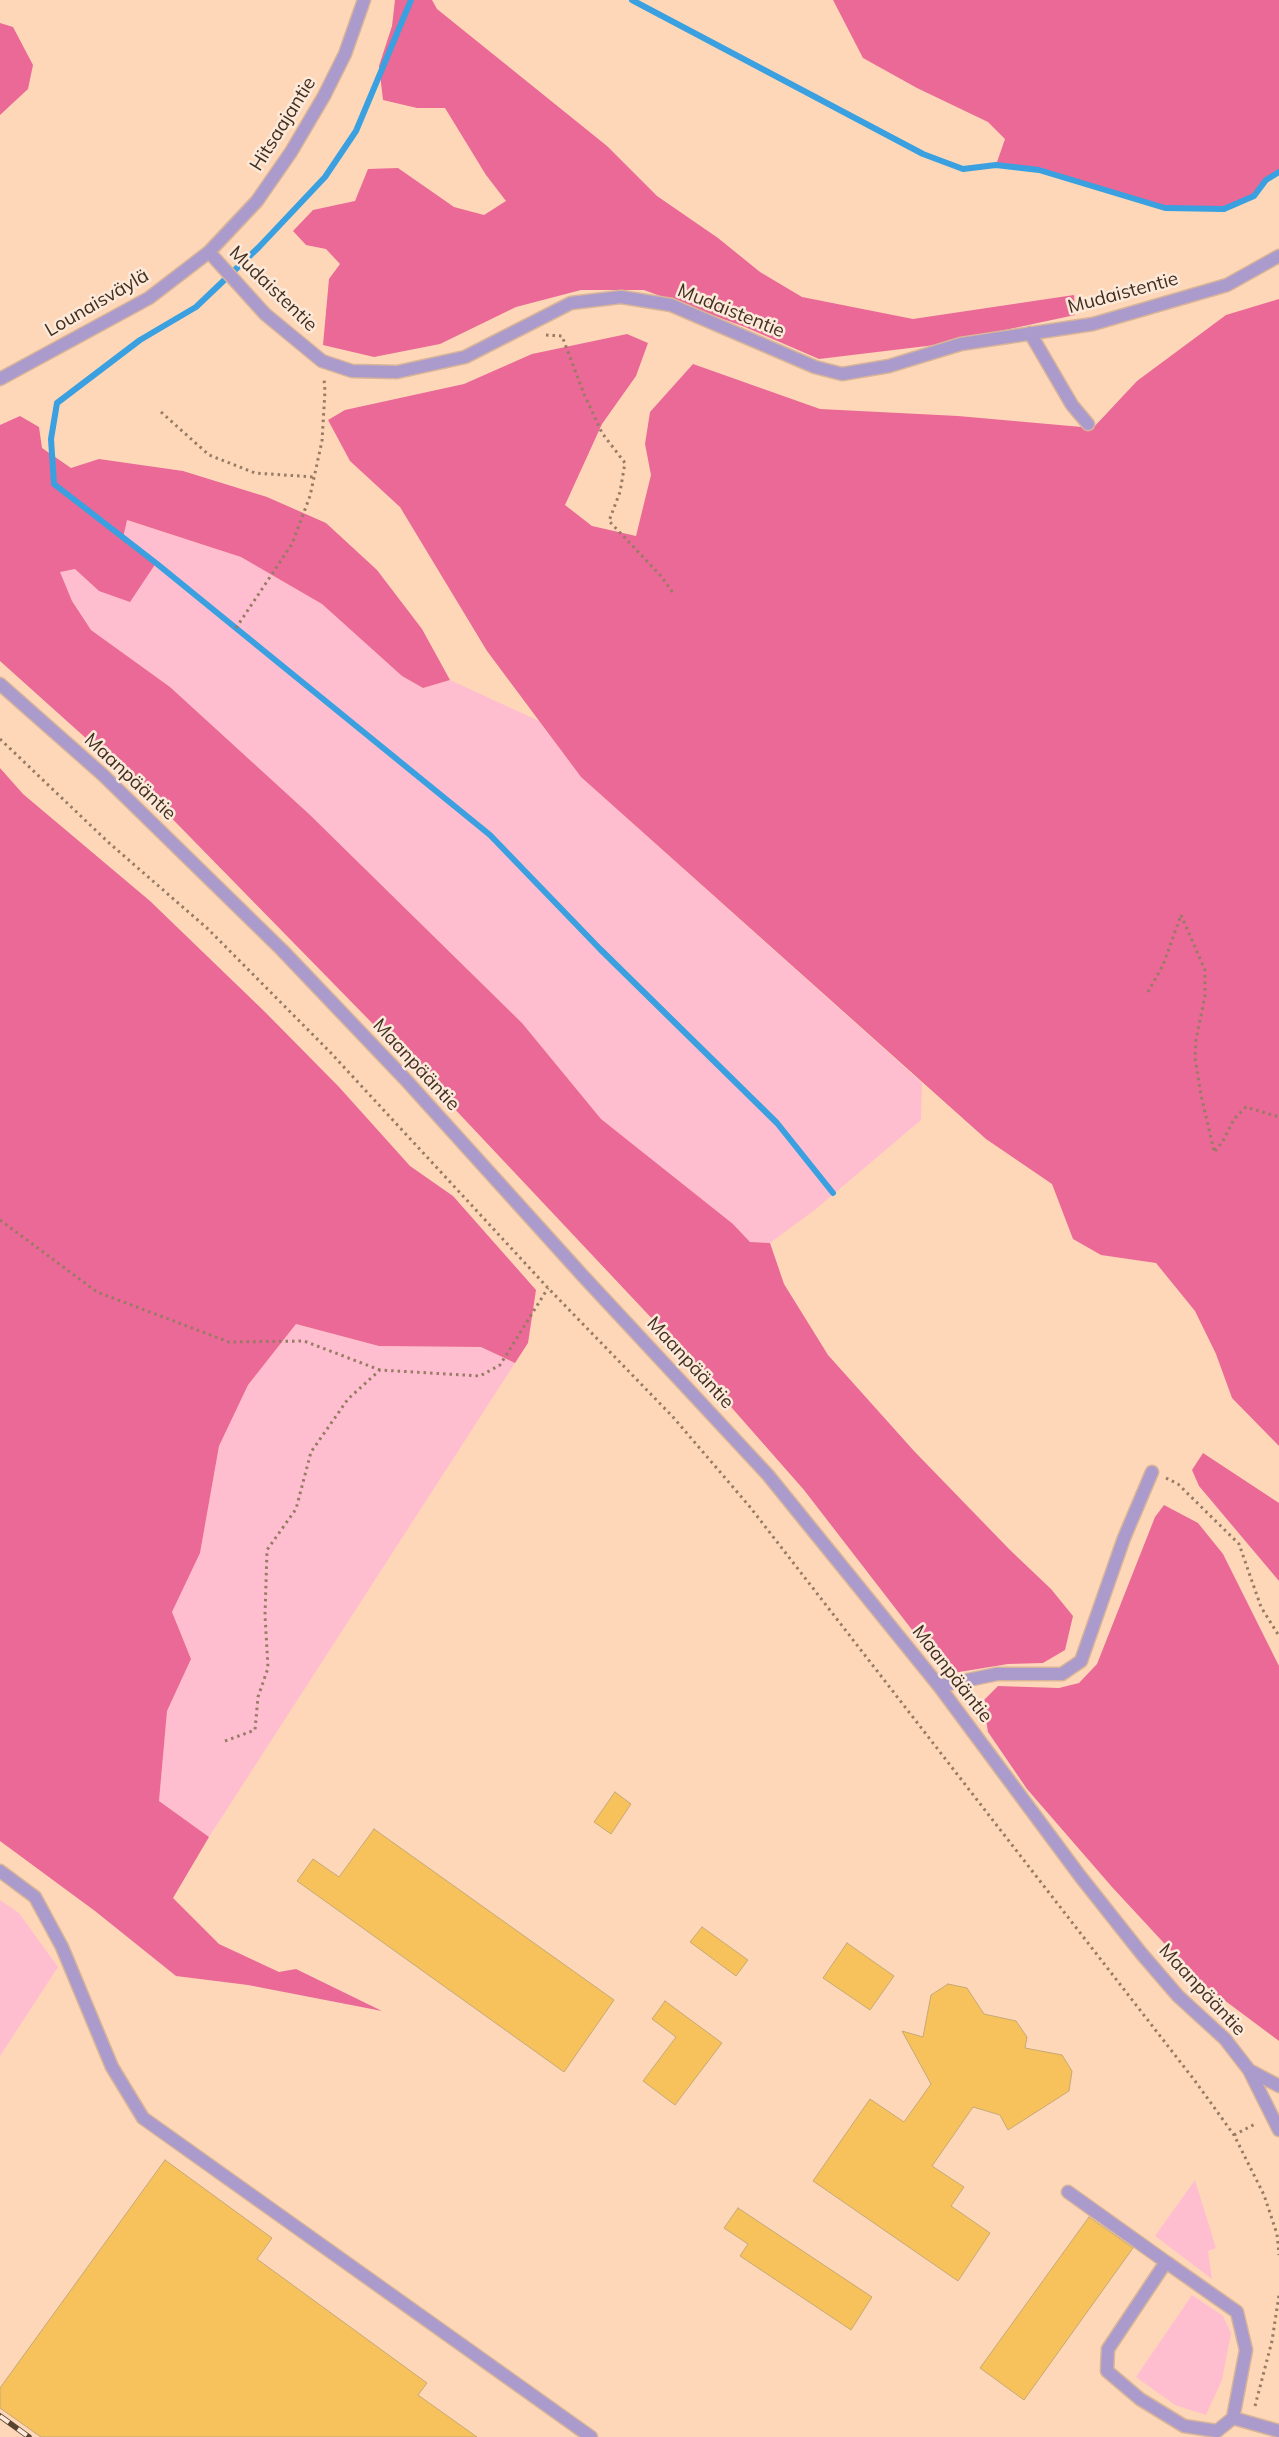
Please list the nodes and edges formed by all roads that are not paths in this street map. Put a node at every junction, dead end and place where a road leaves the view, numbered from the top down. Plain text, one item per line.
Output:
1 (364, 0) edge
2 (209, 252) junction
3 (1279, 256) edge
4 (1030, 333) junction
5 (0, 379) edge
6 (1088, 424) dead end
7 (0, 684) edge
8 (1152, 1472) road end
9 (939, 1686) junction
10 (0, 1871) edge
11 (1250, 2070) junction
12 (1279, 2086) edge
13 (1279, 2130) edge
14 (1068, 2192) dead end
15 (1166, 2262) junction
16 (1232, 2418) junction
17 (1279, 2431) edge
18 (1216, 2434) edge
19 (591, 2437) edge

1 - 2 street, Hitsaajantie
2 - 4 street, Mudaistentie
2 - 5 street, Lounaisväylä
3 - 4 street, Mudaistentie
4 - 6 street
7 - 9 street, Maanpääntie
8 - 9 street
9 - 11 street, Maanpääntie
10 - 19 street
11 - 12 street
11 - 13 street, Maanpääntie
14 - 15 street
15 - 16 street
15 - 18 street
16 - 17 street
16 - 18 street

